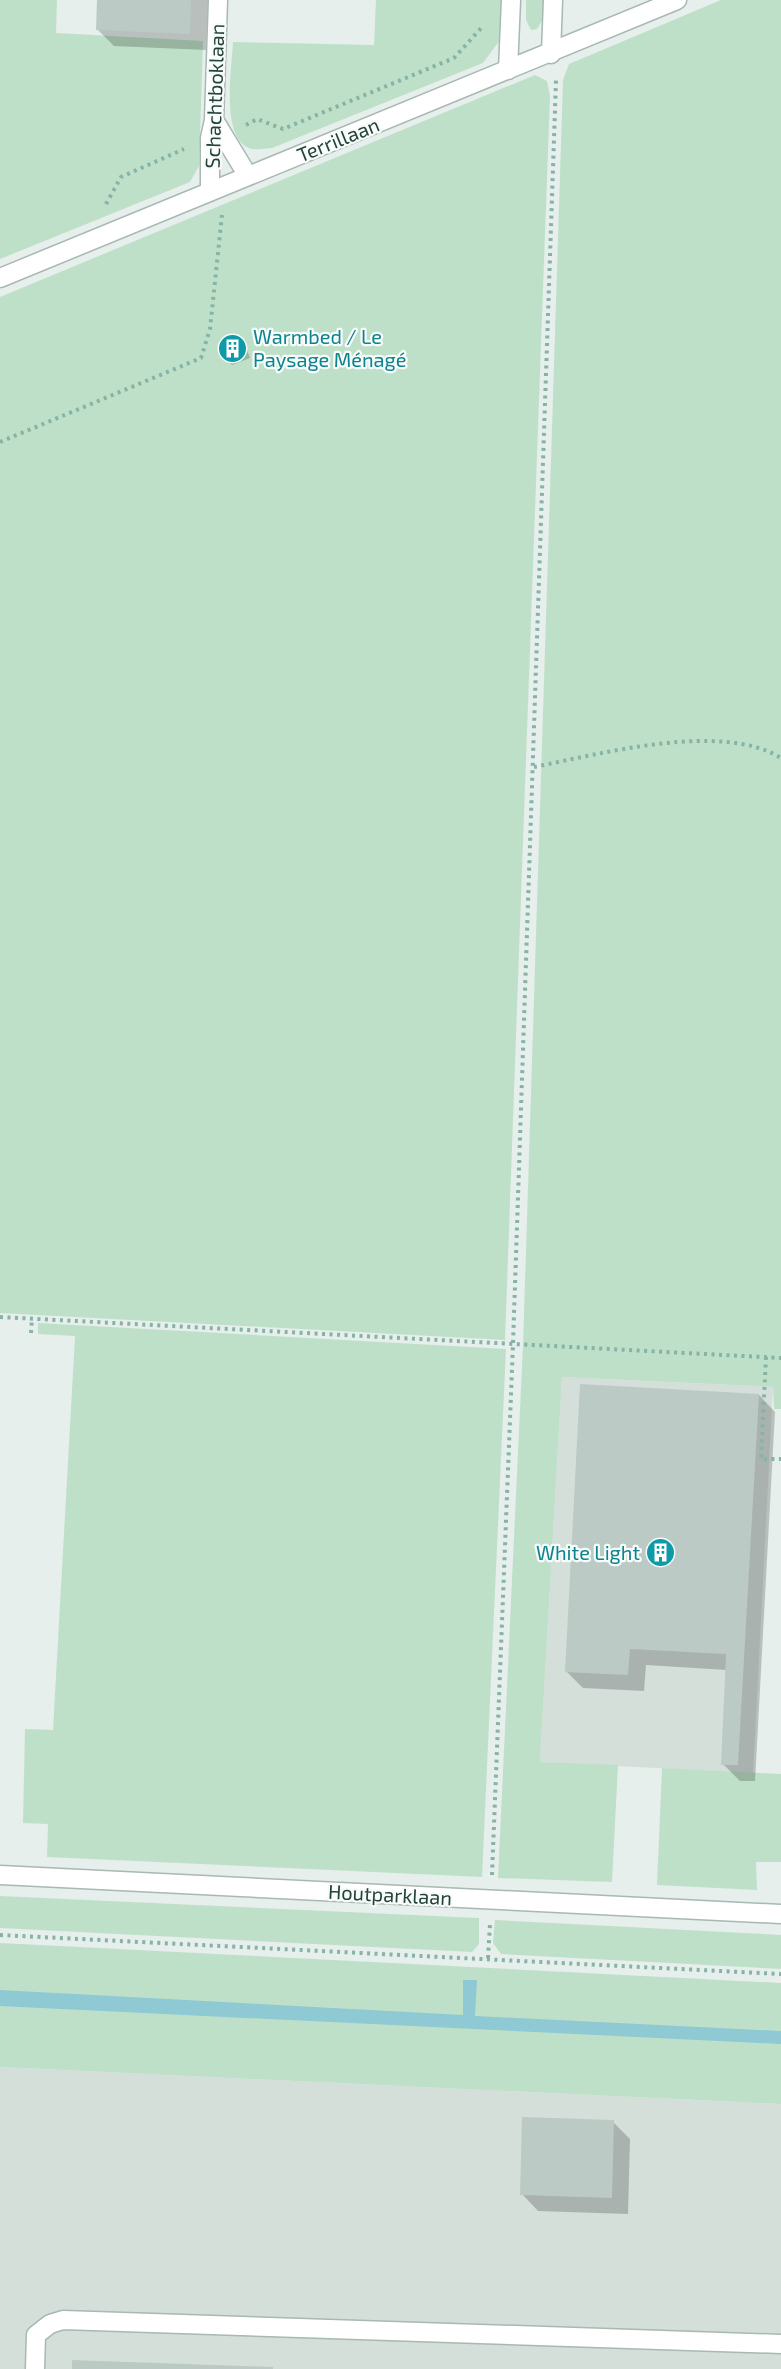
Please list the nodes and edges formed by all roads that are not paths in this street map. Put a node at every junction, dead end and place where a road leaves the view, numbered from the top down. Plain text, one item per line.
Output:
1 (218, 0) edge
2 (511, 0) edge
3 (553, 0) edge
4 (677, 0) edge
5 (550, 54) junction
6 (508, 70) junction
7 (214, 120) junction
8 (248, 176) junction
9 (218, 189) junction
10 (0, 278) edge
11 (0, 1875) edge
12 (781, 1914) edge
13 (781, 2344) edge
14 (35, 2369) edge

1 - 7 street, Schachtboklaan
2 - 6 street
3 - 5 street
4 - 5 street, Terrillaan
5 - 6 street, Terrillaan
6 - 8 street, Terrillaan
7 - 8 street
7 - 9 street, Schachtboklaan
8 - 9 street, Terrillaan
9 - 10 street, Terrillaan
11 - 12 street, Houtparklaan
13 - 14 street

